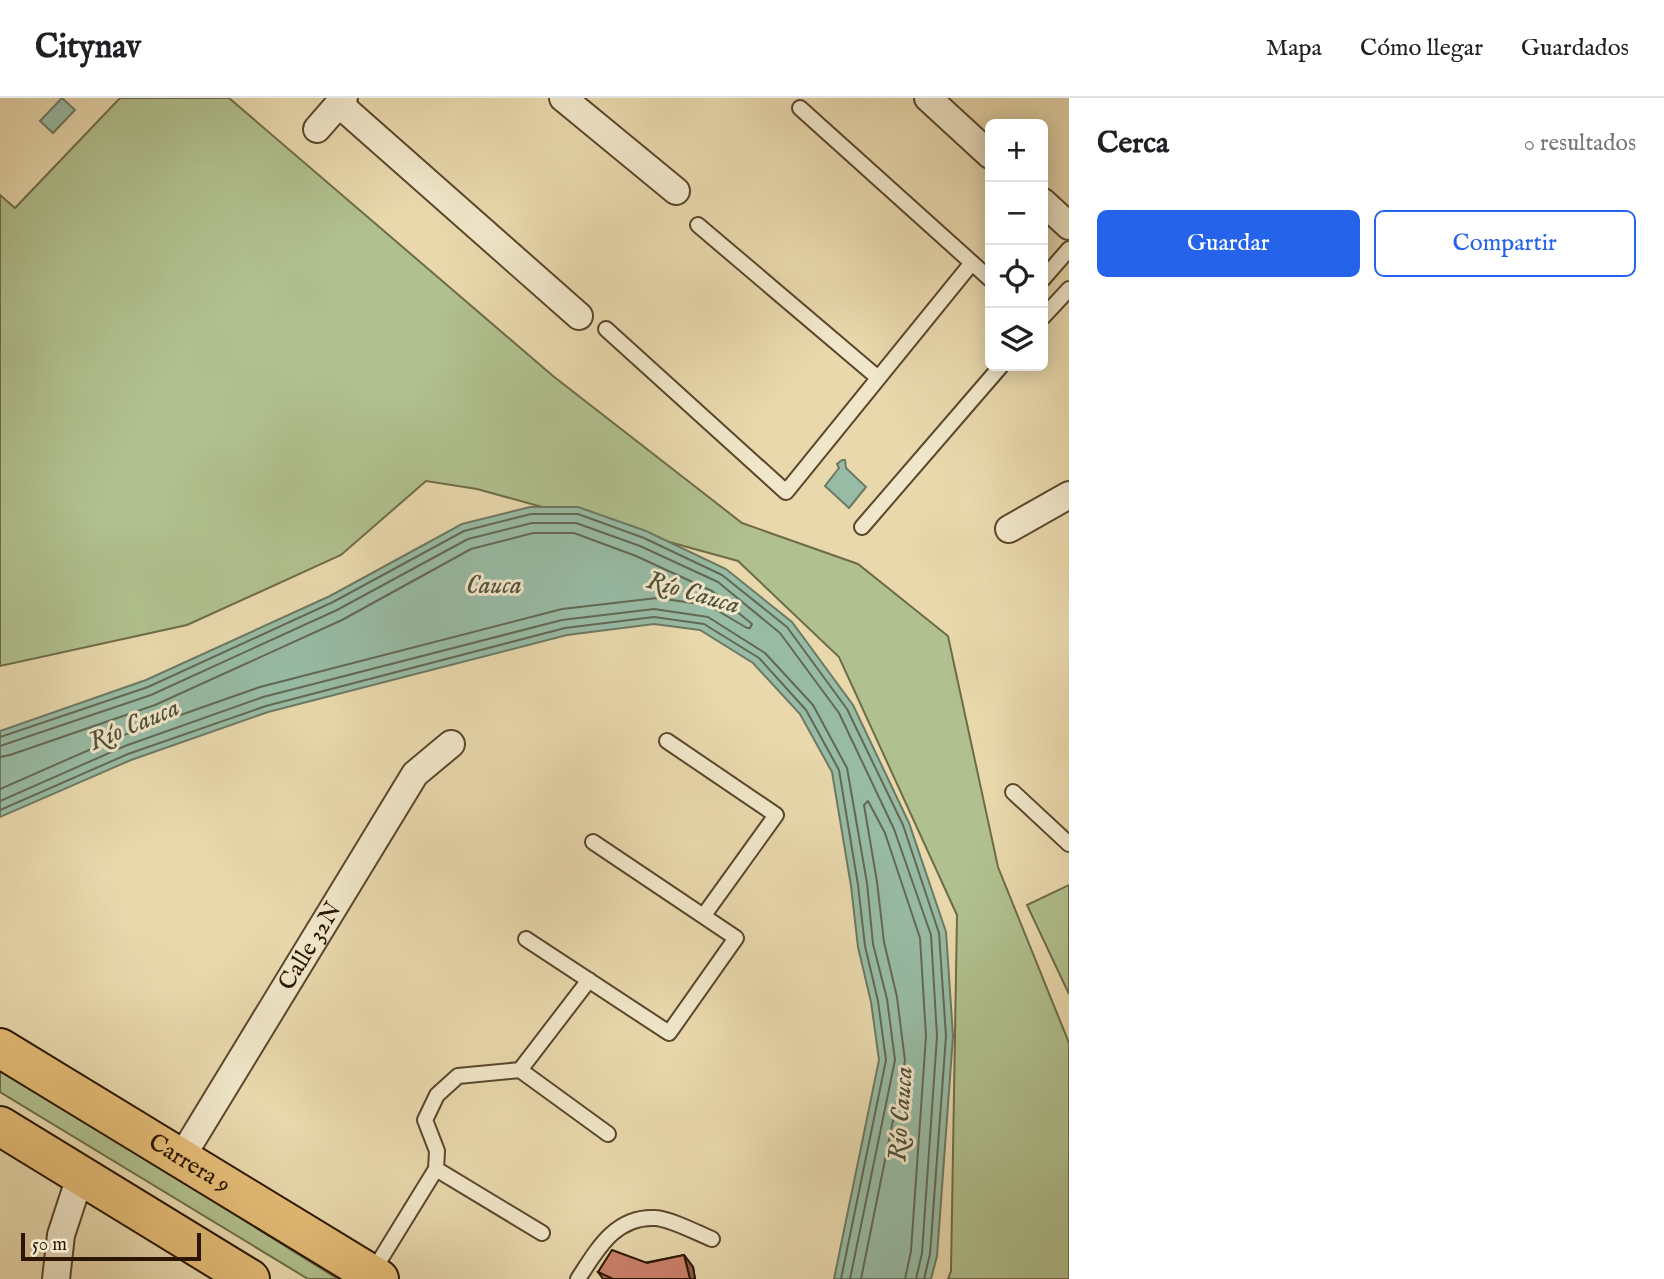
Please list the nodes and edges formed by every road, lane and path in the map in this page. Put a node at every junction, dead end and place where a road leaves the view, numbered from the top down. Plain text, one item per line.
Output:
1 (563, 98) edge
2 (928, 98) edge
3 (342, 101) edge
4 (800, 108) dead end
5 (317, 129) dead end
6 (985, 150) edge
7 (676, 191) dead end
8 (1048, 207) edge
9 (698, 225) dead end
10 (1069, 226) edge
11 (1069, 249) edge
12 (971, 264) junction
13 (1048, 273) edge
14 (985, 275) edge
15 (1069, 289) edge
16 (1048, 312) edge
17 (579, 316) dead end
18 (606, 329) dead end
19 (997, 371) edge
20 (877, 377) junction
21 (1069, 495) edge
22 (862, 527) dead end
23 (1009, 529) dead end
24 (667, 741) dead end
25 (451, 744) dead end
26 (1013, 792) dead end
27 (593, 842) dead end
28 (1069, 844) edge
29 (704, 915) junction
30 (526, 939) dead end
31 (589, 980) junction
32 (0, 1048) edge
33 (520, 1070) junction
34 (0, 1126) edge
35 (608, 1134) dead end
36 (181, 1158) junction
37 (436, 1169) junction
38 (80, 1177) junction
39 (542, 1233) dead end
40 (712, 1239) dead end
41 (375, 1277) edge
42 (56, 1279) edge
43 (250, 1279) edge
44 (578, 1279) edge

1 - 7 street
2 - 6 street
3 - 5 street
3 - 17 street
4 - 12 lane
8 - 10 street
9 - 20 lane
11 - 13 lane
12 - 14 lane
12 - 20 lane
15 - 16 lane
18 - 20 lane
19 - 22 lane
21 - 23 street
24 - 29 lane
25 - 36 street, Calle 32N
26 - 28 lane
27 - 29 lane
29 - 31 lane
30 - 31 lane
31 - 33 lane
32 - 36 main road, Carrera 9
33 - 35 lane
33 - 37 lane
34 - 38 main road
36 - 41 main road, Carrera 9
37 - 39 lane
37 - 41 lane
38 - 42 street
38 - 43 main road
40 - 44 lane

